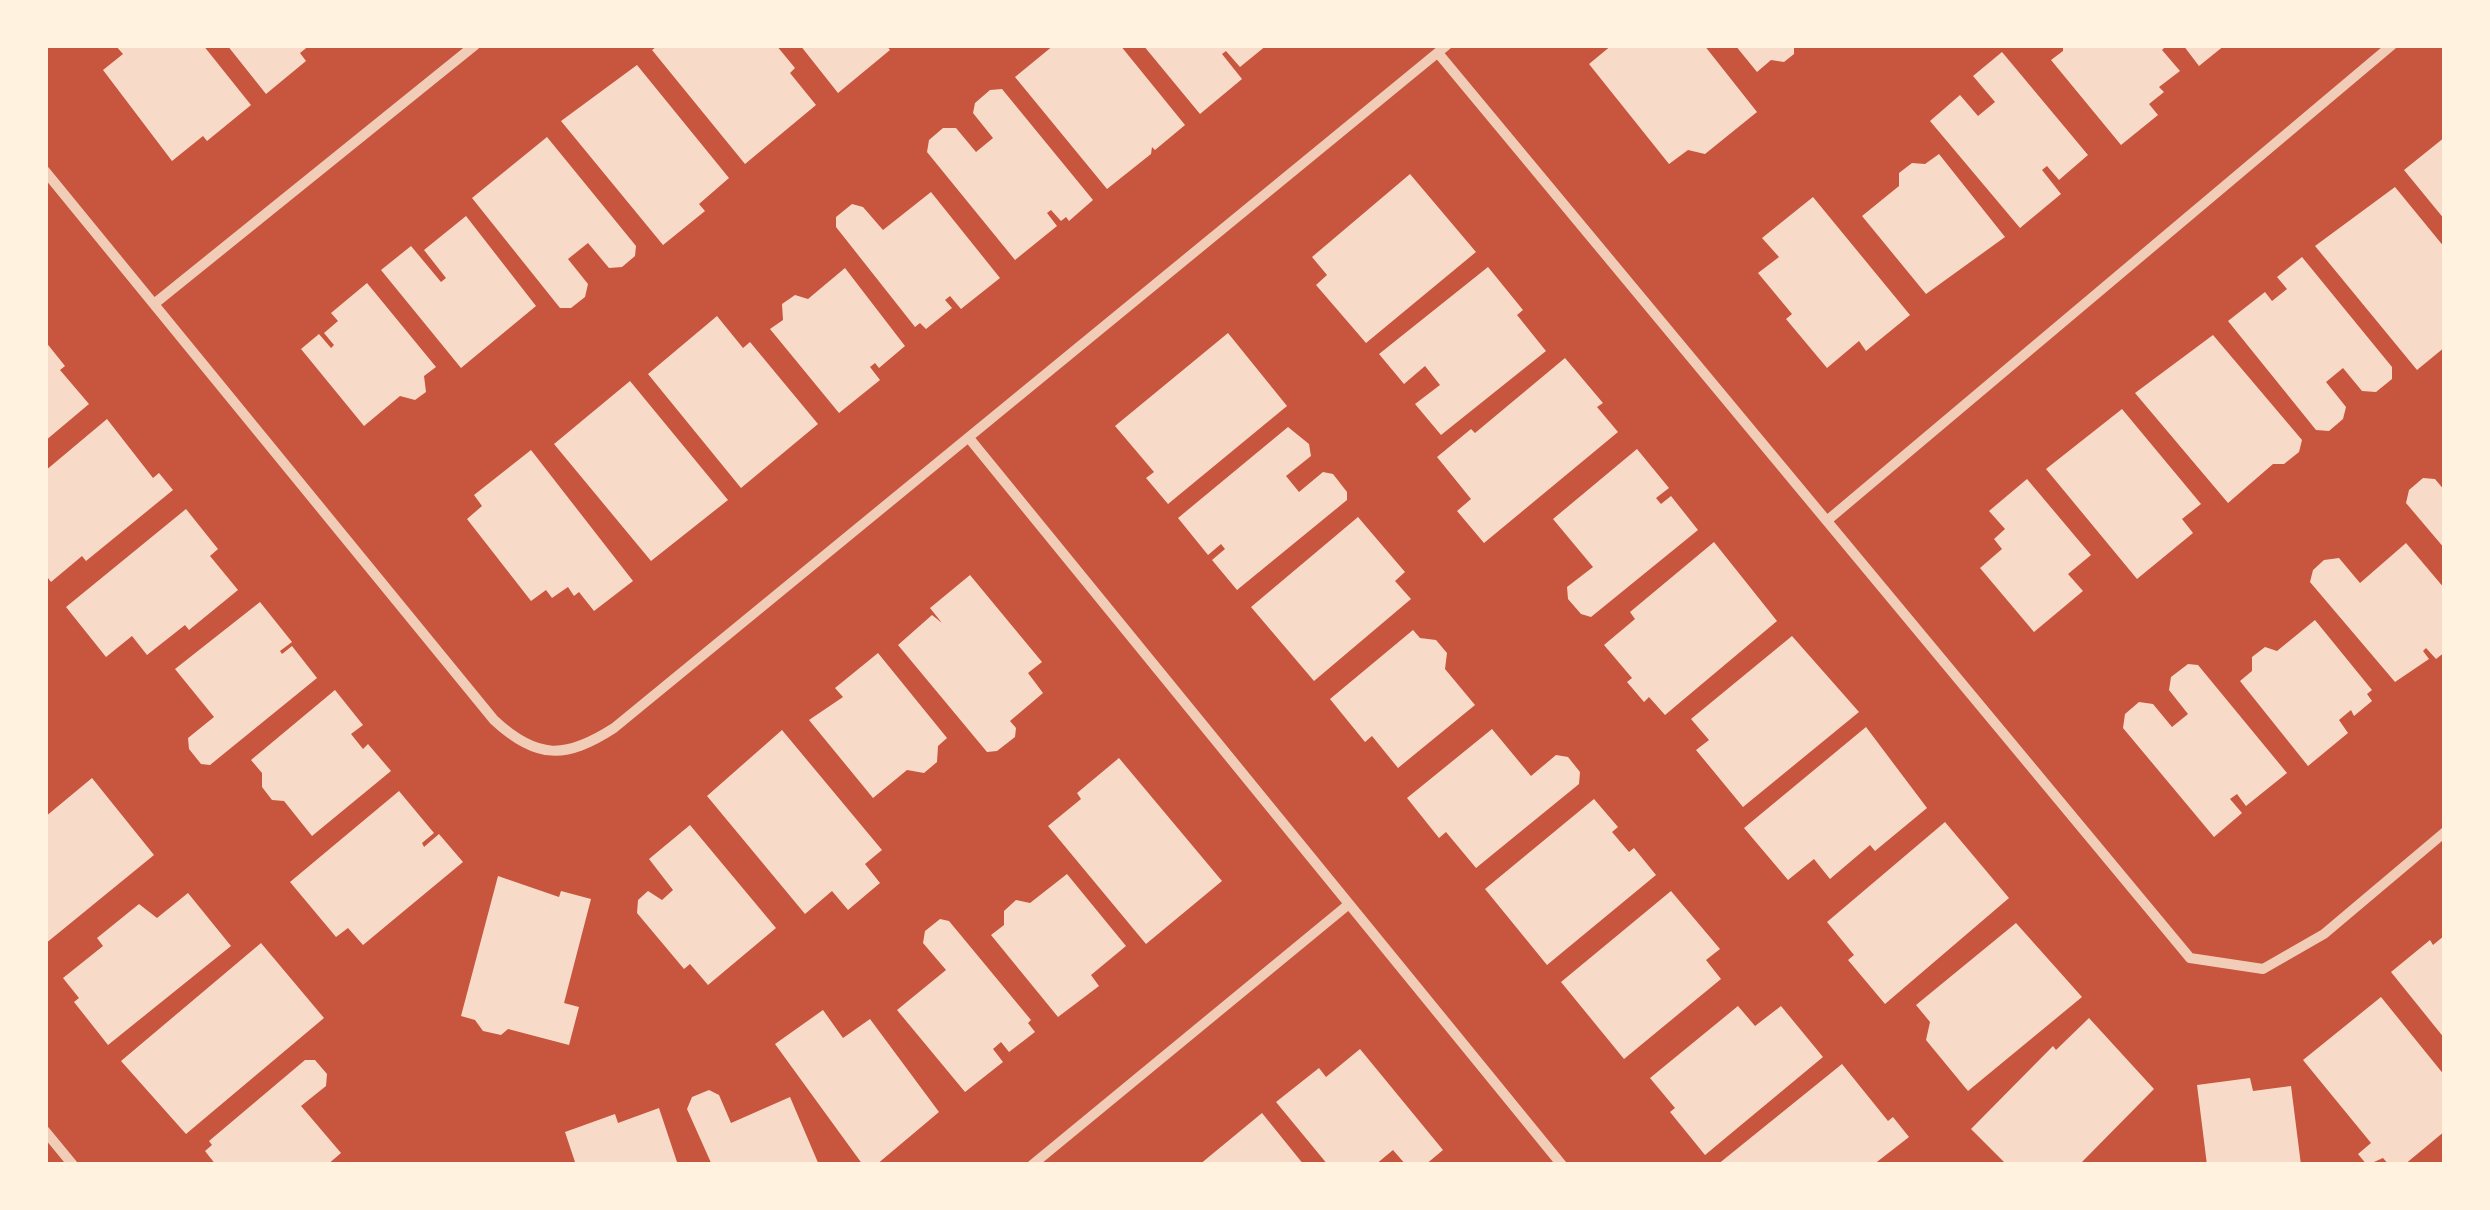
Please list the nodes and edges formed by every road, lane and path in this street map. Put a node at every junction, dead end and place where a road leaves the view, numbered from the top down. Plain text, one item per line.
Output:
1 (475, 45) edge
2 (2392, 45) edge
3 (1443, 49) edge
4 (45, 171) edge
5 (154, 304) junction
6 (969, 438) junction
7 (1828, 519) junction
8 (2445, 832) edge
9 (1349, 904) junction
10 (45, 1132) edge
11 (73, 1165) edge
12 (1032, 1165) edge
13 (1562, 1165) edge

1 - 5 street
2 - 7 street
3 - 6 street
3 - 7 street
4 - 5 street
5 - 6 street
6 - 9 street
7 - 8 street
9 - 12 street
9 - 13 street
10 - 11 street

